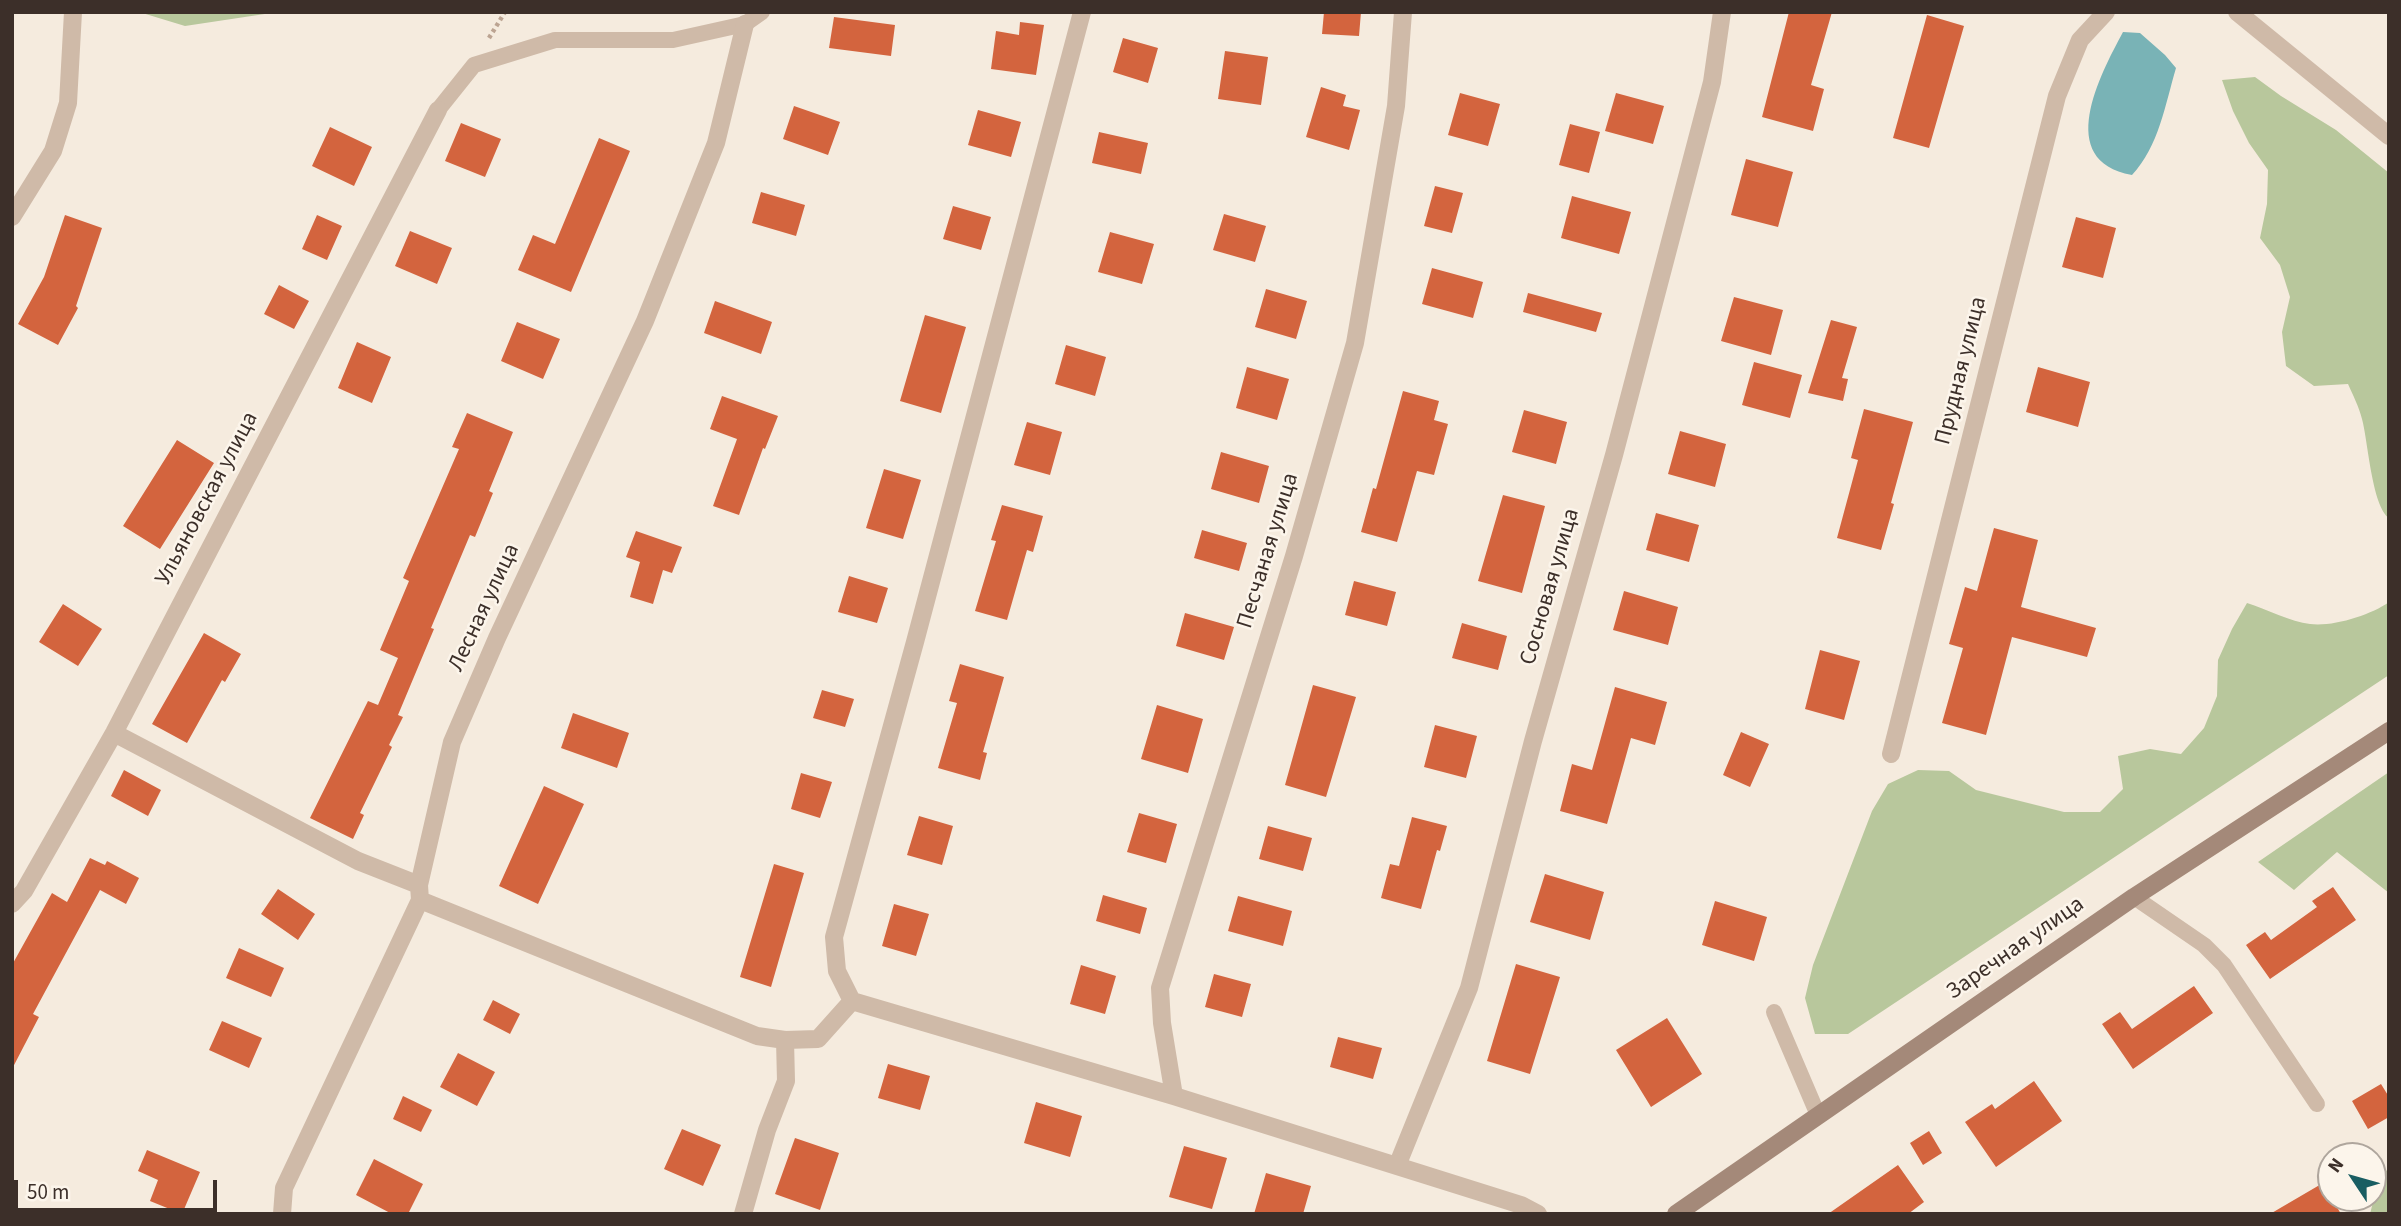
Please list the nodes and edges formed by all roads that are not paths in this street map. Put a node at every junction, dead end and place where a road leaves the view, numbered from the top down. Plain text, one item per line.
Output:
1 (73, 12) edge
2 (762, 12) edge
3 (1082, 12) edge
4 (1403, 12) edge
5 (1722, 12) edge
6 (2106, 12) edge
7 (2237, 12) edge
8 (745, 24) junction
9 (438, 110) joint
10 (2389, 136) edge
11 (12, 217) edge
12 (2389, 731) edge
13 (114, 733) junction
14 (1891, 754) dead end
15 (420, 893) junction
16 (2134, 897) junction
17 (12, 904) edge
18 (852, 1001) junction
19 (1774, 1012) dead end
20 (785, 1040) junction
21 (1174, 1096) junction
22 (2318, 1104) dead end
23 (1818, 1115) junction
24 (1397, 1166) junction
25 (282, 1214) edge
26 (743, 1214) edge
27 (1538, 1214) edge
28 (1676, 1214) edge

1 - 11 street
2 - 8 lane
3 - 18 street
4 - 21 street, Песчаная улица
5 - 24 street, Сосновая улица
6 - 14 street, Прудная улица
7 - 10 street
8 - 9 lane
8 - 15 street, Лесная улица
9 - 13 street, Ульяновская улица
12 - 16 main road, Заречная улица
13 - 15 street
13 - 17 street, Ульяновская улица
15 - 20 street
15 - 25 street, Лесная улица
16 - 22 lane
16 - 23 main road, Заречная улица
18 - 20 street
18 - 21 street
19 - 23 lane
20 - 26 street
21 - 24 street
23 - 28 main road, Заречная улица
24 - 27 street

